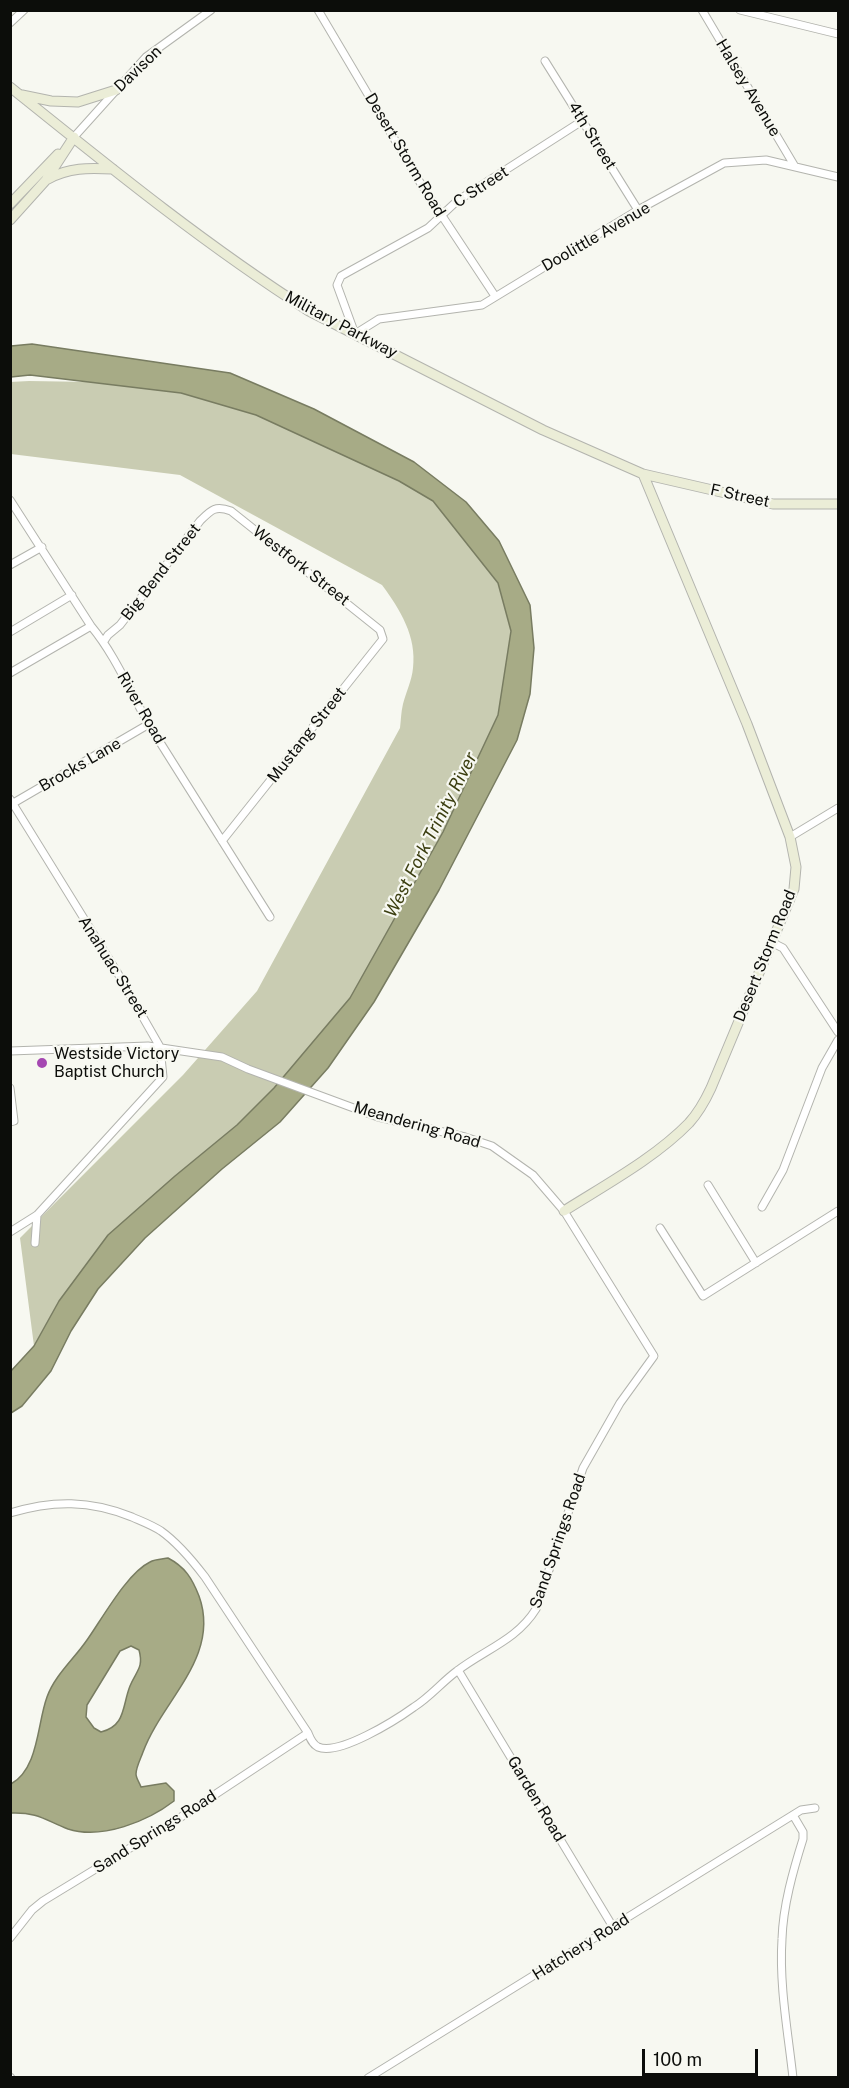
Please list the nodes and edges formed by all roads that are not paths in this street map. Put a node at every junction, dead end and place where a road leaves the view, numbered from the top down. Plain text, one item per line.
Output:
1 (24, 10) edge
2 (212, 10) edge
3 (318, 10) edge
4 (702, 10) edge
5 (740, 10) edge
6 (10, 23) edge
7 (838, 34) edge
8 (545, 61) dead end
9 (10, 87) edge
10 (116, 90) junction
11 (20, 94) junction
12 (582, 121) junction
13 (74, 137) junction
14 (794, 165) junction
15 (113, 169) junction
16 (838, 177) edge
17 (46, 180) junction
18 (10, 204) edge
19 (638, 210) junction
20 (440, 215) junction
21 (10, 220) edge
22 (495, 296) junction
23 (355, 334) junction
24 (643, 474) junction
25 (10, 500) edge
26 (838, 504) edge
27 (221, 507) joint
28 (42, 547) junction
29 (10, 566) edge
30 (72, 595) junction
31 (91, 626) junction
32 (378, 628) joint
33 (10, 632) edge
34 (104, 641) junction
35 (10, 673) edge
36 (149, 724) junction
37 (12, 803) edge
38 (838, 808) edge
39 (790, 837) junction
40 (222, 842) junction
41 (270, 917) dead end
42 (772, 943) junction
43 (838, 1032) edge
44 (838, 1040) edge
45 (160, 1047) junction
46 (10, 1051) edge
47 (10, 1088) edge
48 (10, 1122) edge
49 (708, 1185) dead end
50 (762, 1207) dead end
51 (564, 1211) junction
52 (838, 1211) edge
53 (37, 1215) junction
54 (660, 1228) dead end
55 (10, 1232) edge
56 (35, 1243) dead end
57 (756, 1263) junction
58 (654, 1356) joint
59 (10, 1513) edge
60 (458, 1670) junction
61 (308, 1732) junction
62 (815, 1808) dead end
63 (794, 1815) junction
64 (613, 1927) junction
65 (10, 1938) edge
66 (368, 2078) edge
67 (793, 2078) edge

1 - 6 street
2 - 10 street, Davison
3 - 20 street, Desert Storm Road
4 - 14 street, Halsey Avenue
5 - 7 street
8 - 12 street, 4th Street
9 - 11 street, Military Parkway
10 - 11 street
10 - 13 street, Davison
11 - 13 street, Military Parkway
12 - 19 street, 4th Street
12 - 20 street, C Street
13 - 15 street, Military Parkway
13 - 17 street, Davison
13 - 18 street, Davison
14 - 16 street, Doolittle Avenue
14 - 19 street, Doolittle Avenue
15 - 17 street
15 - 23 street, Military Parkway
17 - 21 street, Davison
19 - 22 street, Doolittle Avenue
20 - 22 street, Desert Storm Road
20 - 23 street, C Street
22 - 23 street, Doolittle Avenue
23 - 24 street, Military Parkway
24 - 26 street, F Street
24 - 39 street, Desert Storm Road
25 - 28 street, River Road
27 - 32 street, Westfork Street
27 - 34 street, Big Bend Street
28 - 29 street
28 - 30 street, River Road
30 - 31 street, River Road
30 - 33 street
31 - 34 street, River Road
31 - 35 street
32 - 40 street, Mustang Street
34 - 36 street, River Road
36 - 37 street, Brocks Lane
36 - 40 street, River Road
37 - 45 street, Anahuac Street
38 - 39 street
39 - 42 street, Desert Storm Road
40 - 41 street, River Road
42 - 43 street
42 - 51 street, Desert Storm Road
44 - 50 street
45 - 46 street, Meandering Road
45 - 51 street, Meandering Road
45 - 53 street, Anahuac Street
47 - 48 street
49 - 57 street
51 - 58 street, Meandering Road
52 - 57 street
53 - 55 street, Anahuac Street
53 - 56 street
54 - 57 street
58 - 60 street, Sand Springs Road
59 - 61 street, Sand Springs Road
60 - 61 street, Sand Springs Road
60 - 64 street, Garden Road
61 - 65 street, Sand Springs Road
62 - 63 street, Hatchery Road
63 - 64 street, Hatchery Road
63 - 67 street
64 - 66 street, Hatchery Road

